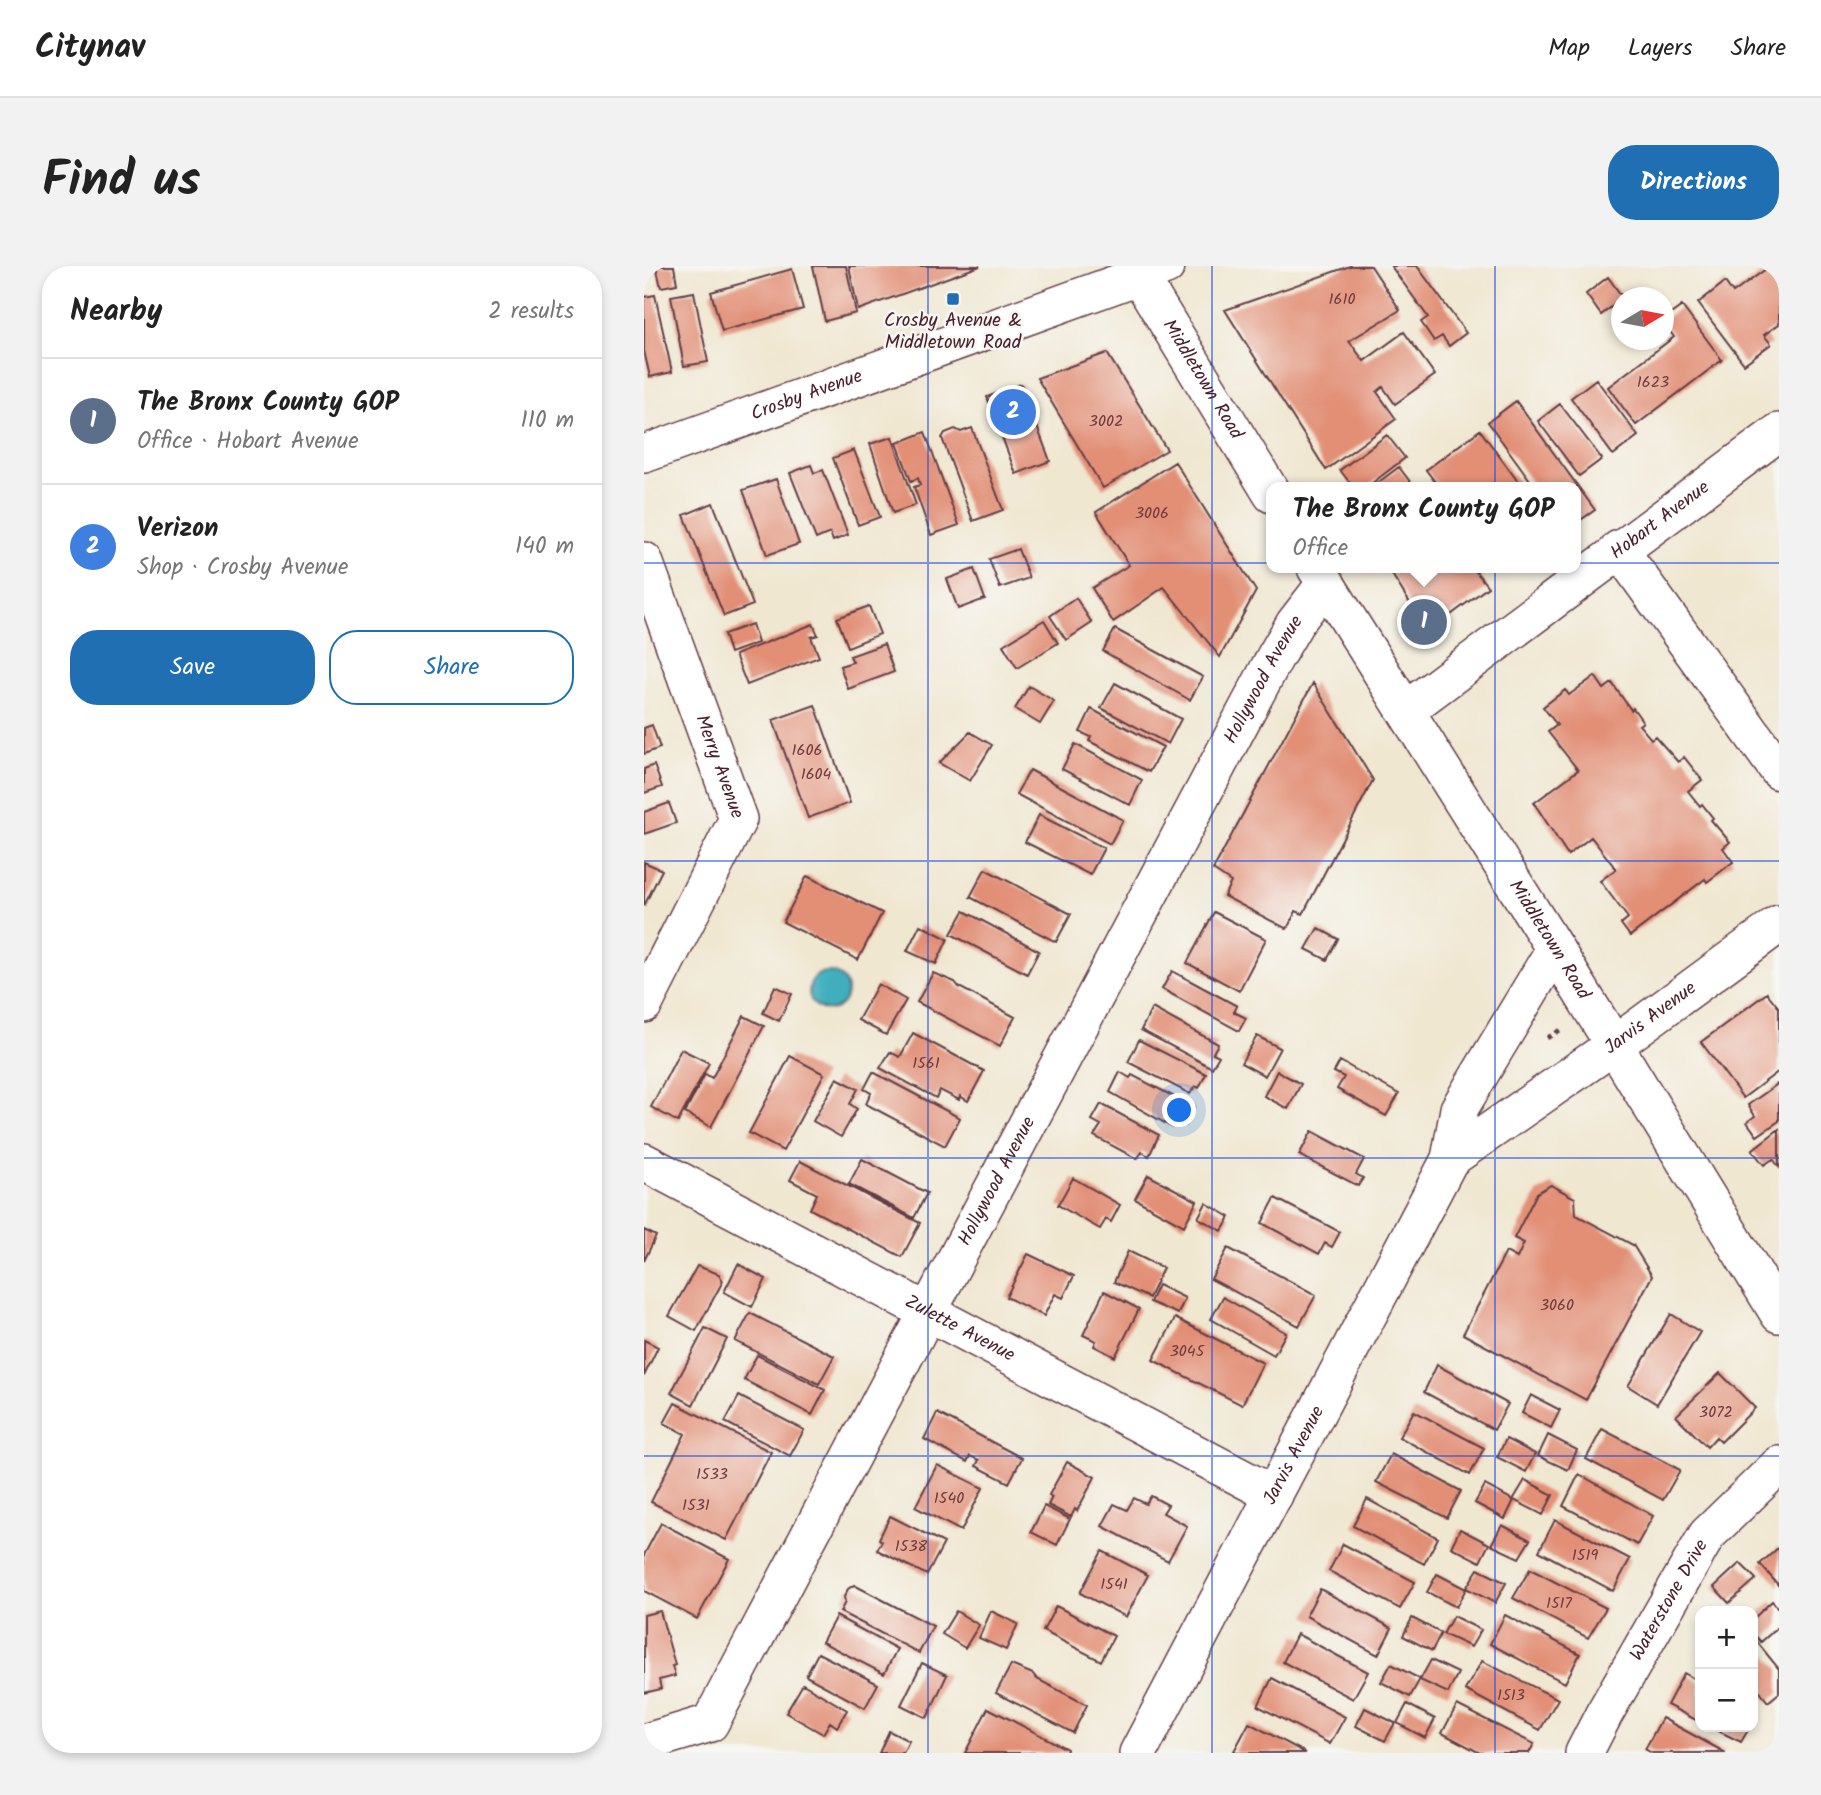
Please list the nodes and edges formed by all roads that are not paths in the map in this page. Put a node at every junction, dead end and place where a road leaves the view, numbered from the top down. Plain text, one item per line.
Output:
1 (1146, 269) edge
2 (1779, 432) edge
3 (644, 454) edge
4 (1266, 483) edge
5 (1619, 549) junction
6 (644, 561) edge
7 (1321, 575) edge
8 (1406, 710) junction
9 (1779, 771) edge
10 (1779, 924) edge
11 (1555, 949) junction
12 (644, 1004) edge
13 (1613, 1046) junction
14 (1450, 1159) junction
15 (644, 1162) edge
16 (927, 1310) junction
17 (1779, 1314) edge
18 (1779, 1465) edge
19 (1274, 1495) junction
20 (644, 1743) edge
21 (1139, 1753) edge
22 (1584, 1753) edge

1 - 3 street, Crosby Avenue
1 - 4 street, Middletown Road
2 - 5 street, Hobart Avenue
5 - 8 street, Hobart Avenue
5 - 9 street
6 - 12 street, Merry Avenue
7 - 8 street, Middletown Road
7 - 16 street, Hollywood Avenue
8 - 11 street, Middletown Road
10 - 13 street, Jarvis Avenue
11 - 13 street, Middletown Road
11 - 14 street, Jarvis Avenue
13 - 14 street, Jarvis Avenue
13 - 17 street, Middletown Road
14 - 19 street, Jarvis Avenue
15 - 16 street, Zulette Avenue
16 - 19 street, Zulette Avenue
16 - 20 street, Hollywood Avenue
18 - 22 street, Waterstone Drive
19 - 21 street, Jarvis Avenue

